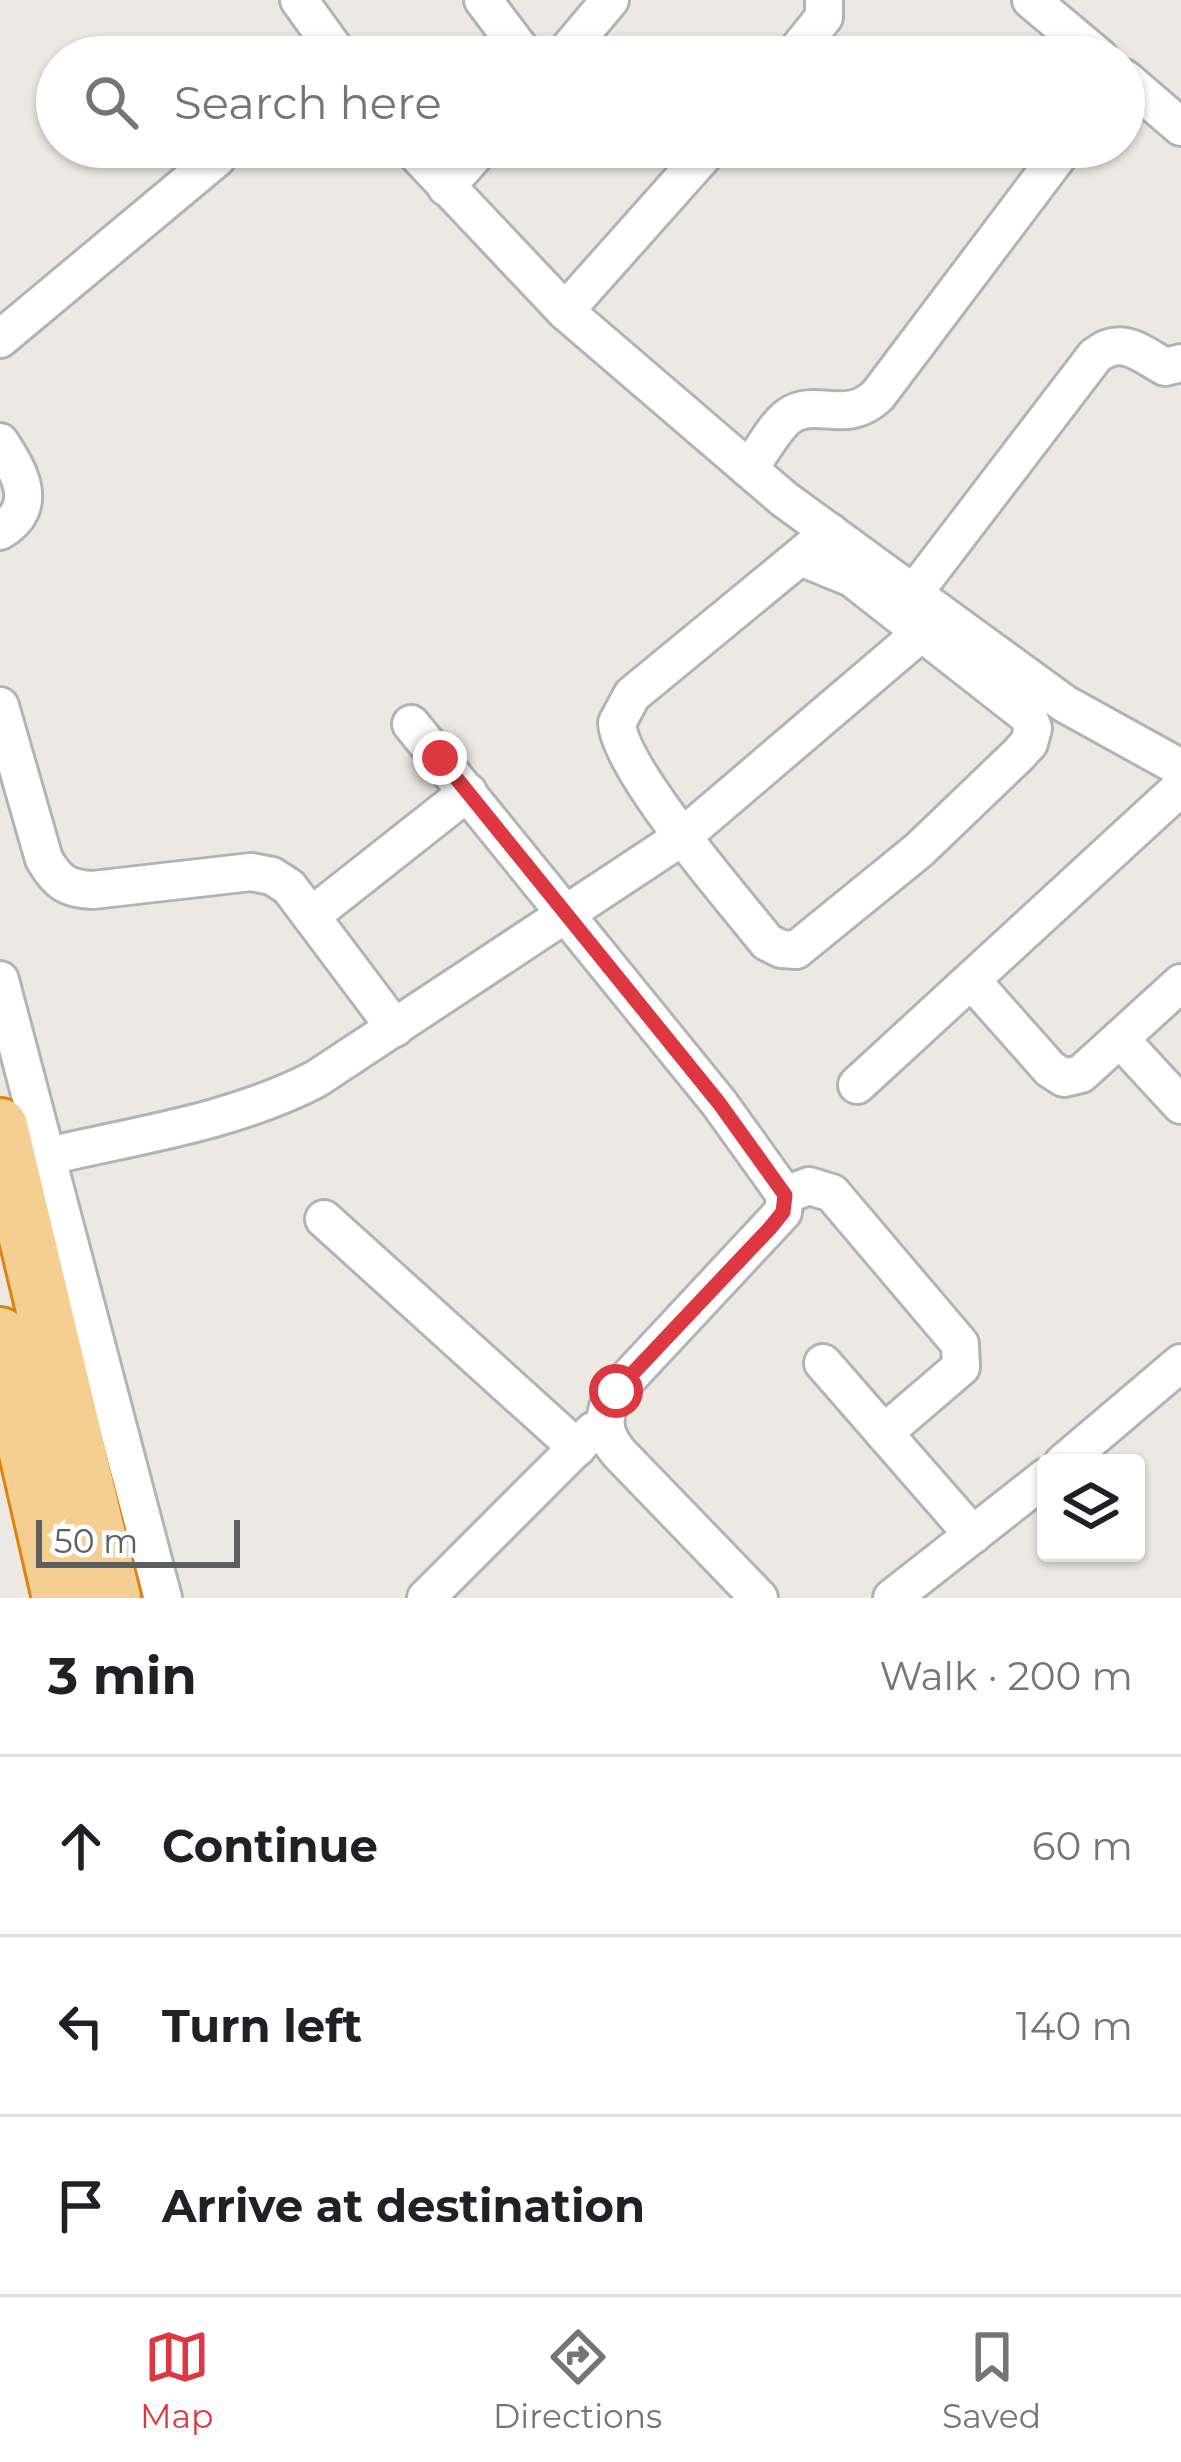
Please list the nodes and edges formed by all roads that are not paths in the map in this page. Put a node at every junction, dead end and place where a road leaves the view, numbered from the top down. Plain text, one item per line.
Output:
1 (299, 0) edge
2 (483, 0) edge
3 (610, 0) edge
4 (824, 0) edge
5 (1031, 0) edge
6 (325, 36) edge
7 (510, 36) edge
8 (580, 36) edge
9 (809, 36) edge
10 (1074, 36) edge
11 (1145, 97) edge
12 (1181, 127) edge
13 (205, 168) edge
14 (429, 168) edge
15 (463, 168) edge
16 (692, 168) edge
17 (1049, 168) edge
18 (446, 187) junction
19 (565, 311) junction
20 (0, 339) edge
21 (1181, 362) edge
22 (0, 442) edge
23 (749, 469) junction
24 (0, 531) edge
25 (817, 545) junction
26 (913, 594) junction
27 (921, 633) junction
28 (0, 706) edge
29 (411, 724) dead end
30 (1181, 768) edge
31 (1181, 787) edge
32 (468, 792) junction
33 (682, 837) junction
34 (568, 913) junction
35 (311, 916) junction
36 (0, 980) edge
37 (971, 981) junction
38 (1181, 983) edge
39 (395, 1028) junction
40 (1120, 1039) junction
41 (856, 1085) dead end
42 (1181, 1106) edge
43 (0, 1126) edge
44 (48, 1156) junction
45 (785, 1195) junction
46 (324, 1219) dead end
47 (0, 1335) edge
48 (823, 1363) dead end
49 (1181, 1363) edge
50 (604, 1420) junction
51 (884, 1433) junction
52 (577, 1448) junction
53 (1074, 1454) edge
54 (1037, 1484) edge
55 (973, 1535) junction
56 (60, 1598) edge
57 (112, 1598) edge
58 (164, 1598) edge
59 (426, 1598) edge
60 (759, 1598) edge
61 (892, 1598) edge

1 - 6 street
2 - 7 street
3 - 8 street
4 - 9 street
5 - 10 street
11 - 12 street
13 - 20 street
14 - 18 street
15 - 18 street
16 - 19 street
17 - 23 street
18 - 19 street
19 - 23 street
21 - 26 street
22 - 24 street
23 - 25 street
25 - 26 street
25 - 27 street
25 - 33 street
26 - 30 street
27 - 33 street
27 - 33 street
28 - 35 street
29 - 32 street
31 - 37 street
32 - 34 street
32 - 35 street
33 - 34 street
34 - 39 street
34 - 45 street
35 - 39 street
36 - 44 street
37 - 40 street
37 - 41 street
38 - 40 street
39 - 44 street
40 - 42 street
43 - 57 highway
44 - 58 street
45 - 50 street
45 - 51 street
46 - 52 street
47 - 56 highway
48 - 51 street
49 - 53 street
50 - 52 street
50 - 60 street
51 - 55 street
52 - 59 street
54 - 55 street
55 - 61 street

